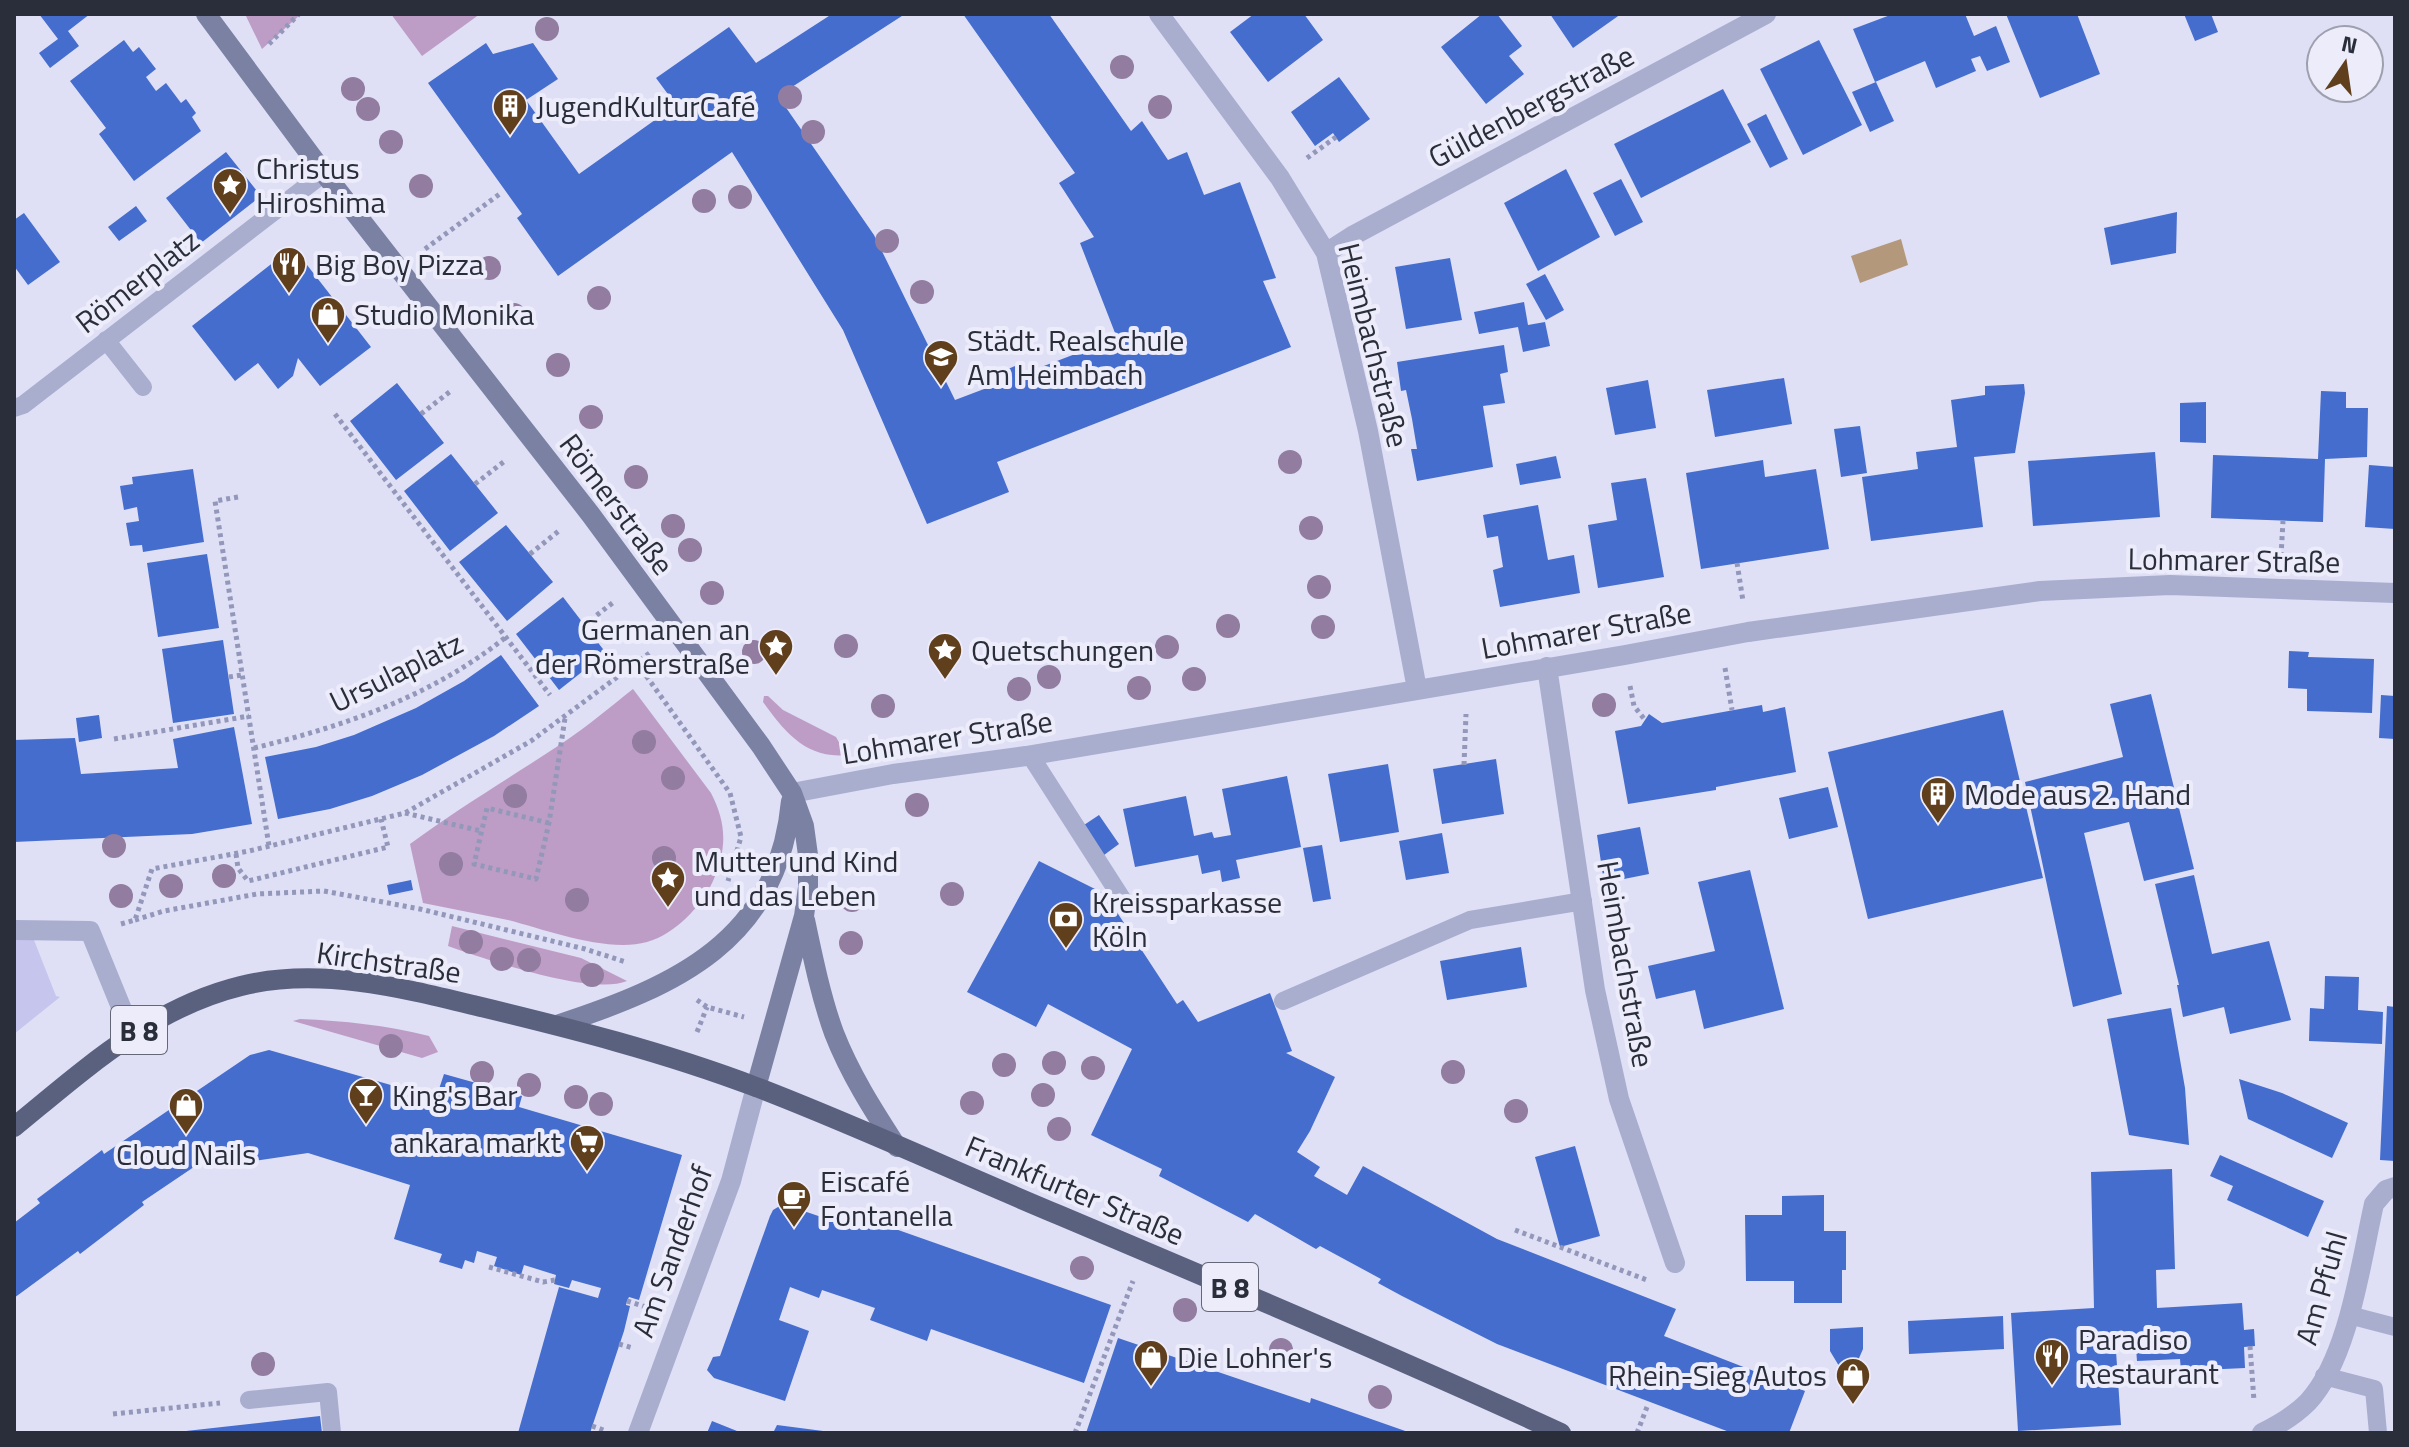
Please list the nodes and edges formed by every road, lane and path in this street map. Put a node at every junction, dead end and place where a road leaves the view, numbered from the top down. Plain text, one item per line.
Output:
1 (206, 14) edge
2 (1159, 14) edge
3 (1766, 14) edge
4 (324, 173) junction
5 (501, 193) dead end
6 (1326, 253) junction
7 (399, 269) junction
8 (106, 340) junction
9 (143, 387) dead end
10 (18, 406) edge
11 (335, 414) dead end
12 (238, 497) dead end
13 (2283, 521) dead end
14 (2282, 542) dead end
15 (2395, 593) edge
16 (677, 632) junction
17 (506, 637) junction
18 (637, 663) junction
19 (1547, 667) junction
20 (1726, 671) dead end
21 (242, 675) junction
22 (229, 677) dead end
23 (1468, 681) junction
24 (1417, 689) junction
25 (550, 695) dead end
26 (1732, 710) dead end
27 (249, 716) junction
28 (565, 717) junction
29 (114, 739) dead end
30 (254, 748) junction
31 (1030, 755) junction
32 (1464, 765) dead end
33 (792, 793) junction
34 (405, 813) junction
35 (381, 819) junction
36 (549, 823) junction
37 (481, 831) junction
38 (269, 846) junction
39 (236, 854) junction
40 (248, 881) junction
41 (726, 889) dead end
42 (257, 894) junction
43 (1583, 901) junction
44 (1128, 908) dead end
45 (804, 916) junction
46 (135, 920) junction
47 (14, 930) edge
48 (90, 931) junction
49 (636, 956) dead end
50 (623, 961) junction
51 (671, 981) junction
52 (1283, 1001) dead end
53 (557, 1025) junction
54 (132, 1034) junction
55 (756, 1087) junction
56 (14, 1127) edge
57 (897, 1147) junction
58 (2395, 1187) edge
59 (1515, 1230) dead end
60 (1145, 1252) junction
61 (1675, 1263) dead end
62 (489, 1267) dead end
63 (555, 1280) dead end
64 (1648, 1280) dead end
65 (2349, 1315) junction
66 (2395, 1327) edge
67 (2250, 1346) dead end
68 (2324, 1376) junction
69 (249, 1400) joint
70 (2254, 1404) dead end
71 (1647, 1407) dead end
72 (113, 1414) dead end
73 (332, 1433) edge
74 (638, 1433) edge
75 (1075, 1433) edge
76 (1561, 1433) edge
77 (1637, 1433) edge
78 (2262, 1433) edge
79 (2378, 1433) edge

1 - 4 street, Römerstraße
2 - 6 street, Heimbachstraße
3 - 6 street, Güldenbergstraße
4 - 7 street, Römerstraße
4 - 8 lane, Römerplatz
5 - 7 path
6 - 24 street, Heimbachstraße
7 - 16 street, Römerstraße
8 - 9 lane
8 - 10 lane, Römerplatz
11 - 17 path
12 - 21 path
13 - 14 path
15 - 19 street, Lohmarer Straße
16 - 18 path
16 - 33 street, Römerstraße
17 - 25 path
17 - 30 path, Ursulaplatz
18 - 28 path
18 - 41 path
19 - 23 street, Lohmarer Straße
19 - 43 street, Heimbachstraße
20 - 26 path
21 - 22 path
21 - 27 path
23 - 24 street, Lohmarer Straße
23 - 32 path
24 - 31 street, Lohmarer Straße
27 - 29 path
27 - 30 path
28 - 34 path
28 - 36 path
30 - 38 path
31 - 33 street, Lohmarer Straße
31 - 44 lane
33 - 45 street, Römerstraße
33 - 51 street
34 - 35 path
34 - 37 path
35 - 38 path
35 - 40 path
36 - 37 path
36 - 37 path
38 - 39 path
39 - 40 path
39 - 46 path
40 - 42 path
42 - 46 path
42 - 50 path
43 - 52 lane
43 - 61 street, Heimbachstraße
45 - 55 street, Römerstraße
45 - 57 street
46 - 48 path
47 - 48 street
48 - 54 street
49 - 50 path
50 - 51 path
51 - 53 street
53 - 54 main road, Kirchstraße / B 8
53 - 55 main road, Frankfurter Straße / B 8
54 - 56 main road, Kirchstraße / B 8
55 - 57 main road, Frankfurter Straße / B 8
55 - 74 street, Am Sanderhof
57 - 60 main road, Frankfurter Straße / B 8
58 - 65 street, Am Pfuhl
59 - 64 path
60 - 75 path
60 - 76 main road, Frankfurter Straße / B 8
62 - 63 path
65 - 66 lane
65 - 68 street, Am Pfuhl
67 - 70 path
68 - 78 street, Am Pfuhl
68 - 79 lane
69 - 72 path
69 - 73 lane
71 - 77 path

